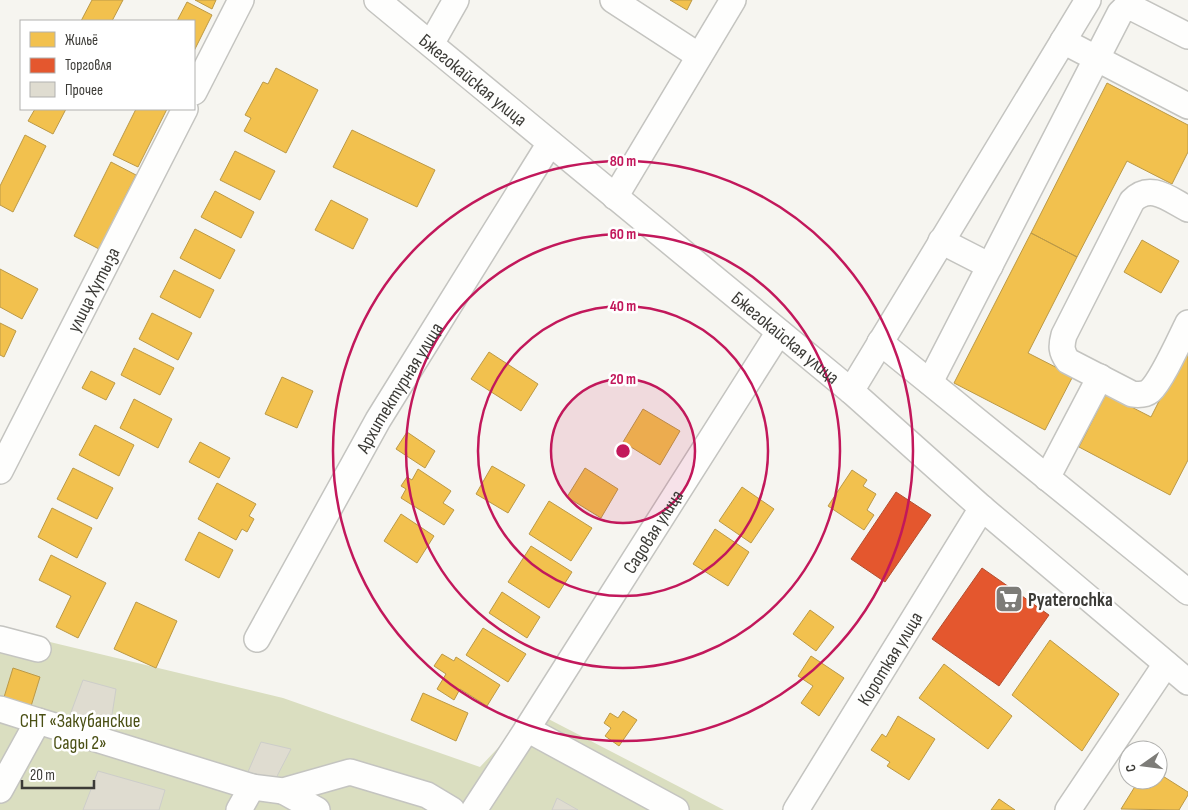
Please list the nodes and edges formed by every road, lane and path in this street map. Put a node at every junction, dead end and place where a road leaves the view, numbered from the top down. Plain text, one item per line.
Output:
1 (241, 0) edge
2 (377, 0) edge
3 (456, 0) edge
4 (613, 0) edge
5 (733, 0) edge
6 (1088, 0) edge
7 (1188, 36) edge
8 (1063, 41) junction
9 (431, 44) junction
10 (700, 56) junction
11 (1096, 58) junction
12 (195, 90) edge
13 (1188, 106) edge
14 (184, 110) edge
15 (550, 143) junction
16 (615, 197) junction
17 (1187, 207) edge
18 (941, 241) junction
19 (990, 266) junction
20 (1188, 322) edge
21 (778, 332) junction
22 (880, 342) junction
23 (1100, 377) junction
24 (930, 382) junction
25 (851, 391) junction
26 (0, 471) edge
27 (1048, 478) junction
28 (982, 508) junction
29 (1188, 592) edge
30 (0, 639) edge
31 (257, 639) dead end
32 (38, 649) dead end
33 (1166, 664) junction
34 (1188, 682) edge
35 (0, 709) edge
36 (38, 722) junction
37 (527, 730) junction
38 (252, 786) junction
39 (0, 790) edge
40 (283, 791) junction
41 (239, 810) edge
42 (317, 810) edge
43 (452, 810) edge
44 (474, 810) edge
45 (676, 810) edge
46 (796, 810) edge
47 (1068, 810) edge

1 - 12 street
2 - 9 street, Бжегокайская улица
3 - 9 street
4 - 10 street
5 - 10 street
6 - 8 street
7 - 11 street
8 - 11 street
8 - 18 street
9 - 15 street, Бжегокайская улица
10 - 16 street
11 - 13 street
11 - 19 street
14 - 26 street, улица Хутыза
15 - 16 street, Бжегокайская улица
15 - 31 street, Архитектурная улица
16 - 21 street, Бжегокайская улица
17 - 23 street
18 - 19 street
18 - 22 street
19 - 24 street
20 - 23 street
21 - 25 street, Бжегокайская улица
21 - 37 street, Садовая улица
22 - 24 street
22 - 25 street
23 - 27 street
24 - 27 street
25 - 28 street, Бжегокайская улица
27 - 29 street
28 - 33 street, Бжегокайская улица
28 - 46 street, Короткая улица
30 - 32 street
33 - 34 street, Бжегокайская улица
33 - 47 street
35 - 36 street
36 - 38 street
36 - 39 street
37 - 44 street, Садовая улица
37 - 45 street
38 - 40 street
38 - 41 street
40 - 42 street
40 - 43 street

